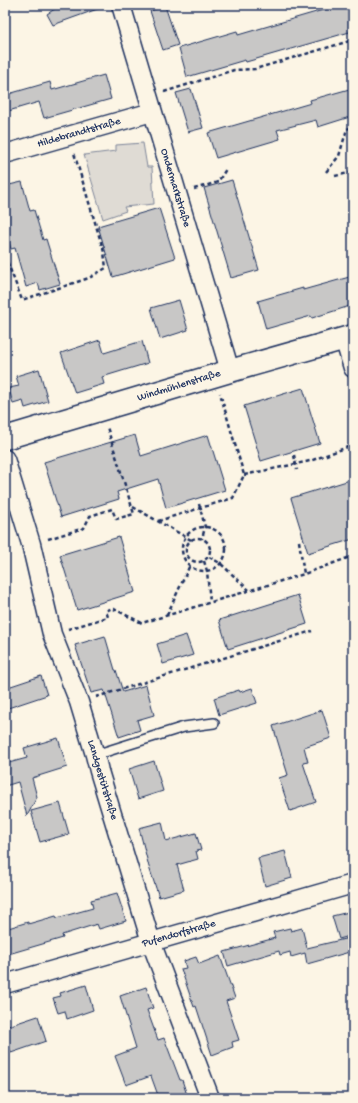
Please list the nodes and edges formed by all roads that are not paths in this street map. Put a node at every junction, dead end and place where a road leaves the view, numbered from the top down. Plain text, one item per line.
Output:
1 (121, 5) edge
2 (150, 104) junction
3 (5, 154) edge
4 (348, 337) edge
5 (353, 368) edge
6 (222, 373) junction
7 (5, 438) edge
8 (5, 459) edge
9 (214, 723) dead end
10 (95, 754) junction
11 (353, 884) edge
12 (151, 942) junction
13 (5, 984) edge
14 (210, 1098) edge

1 - 2 street, Ondermarkstraße
2 - 3 street, Hildebrandtstraße
2 - 6 street, Ondermarkstraße
4 - 5 street
4 - 6 street, Windmühlenstraße
6 - 7 street, Windmühlenstraße
8 - 10 street, Landgestütstraße
9 - 10 lane
10 - 12 street, Landgestütstraße
11 - 12 street, Pufendorfstraße
12 - 13 street, Pufendorfstraße
12 - 14 street, Landgestütstraße

